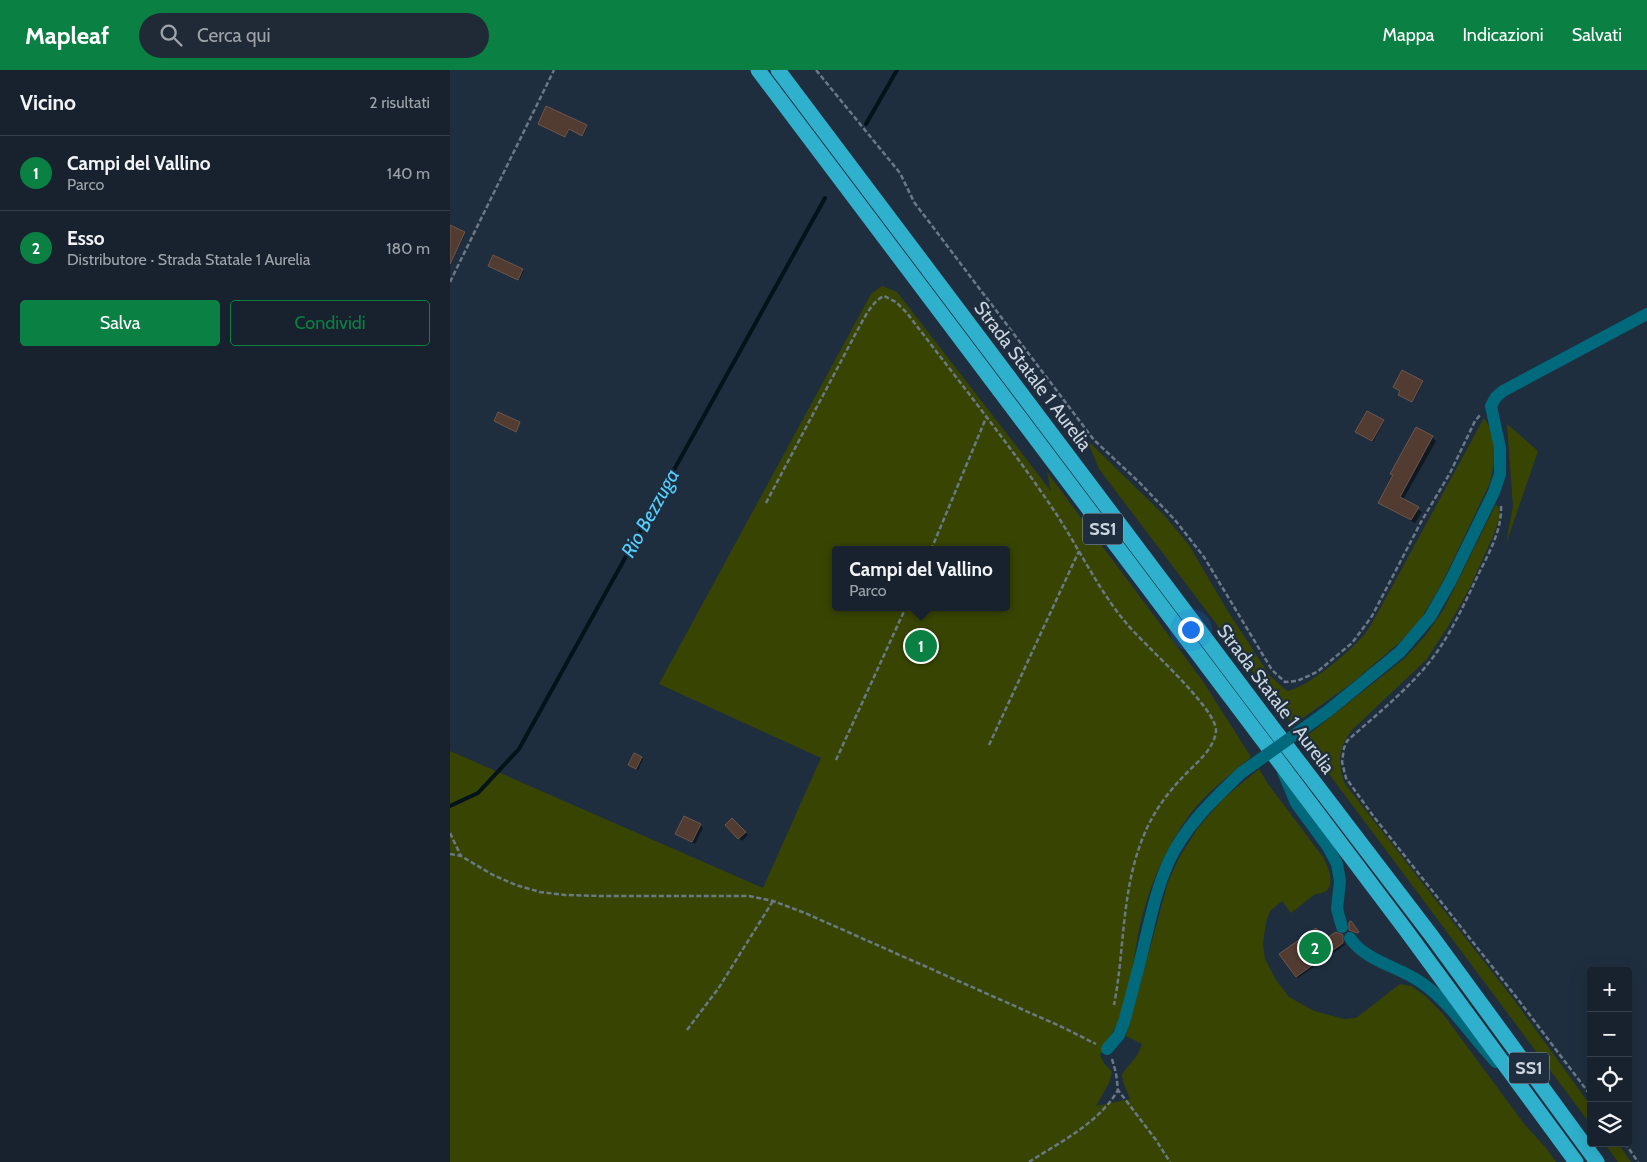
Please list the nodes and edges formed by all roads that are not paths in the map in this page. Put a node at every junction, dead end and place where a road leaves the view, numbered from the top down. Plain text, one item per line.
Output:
1 (758, 70) edge
2 (778, 70) edge
3 (1647, 314) edge
4 (1280, 763) junction
5 (1342, 927) dead end
6 (1350, 938) dead end
7 (1107, 1049) road end
8 (1533, 1101) junction
9 (1576, 1162) edge
10 (1597, 1162) edge

1 - 4 highway, Strada Statale 1 Aurelia / SS1
2 - 10 highway, Strada Statale 1 Aurelia / SS1
3 - 7 street, bridge
4 - 5 street
4 - 8 highway, Strada Statale 1 Aurelia / SS1
6 - 8 street
8 - 9 highway, Strada Statale 1 Aurelia / SS1

